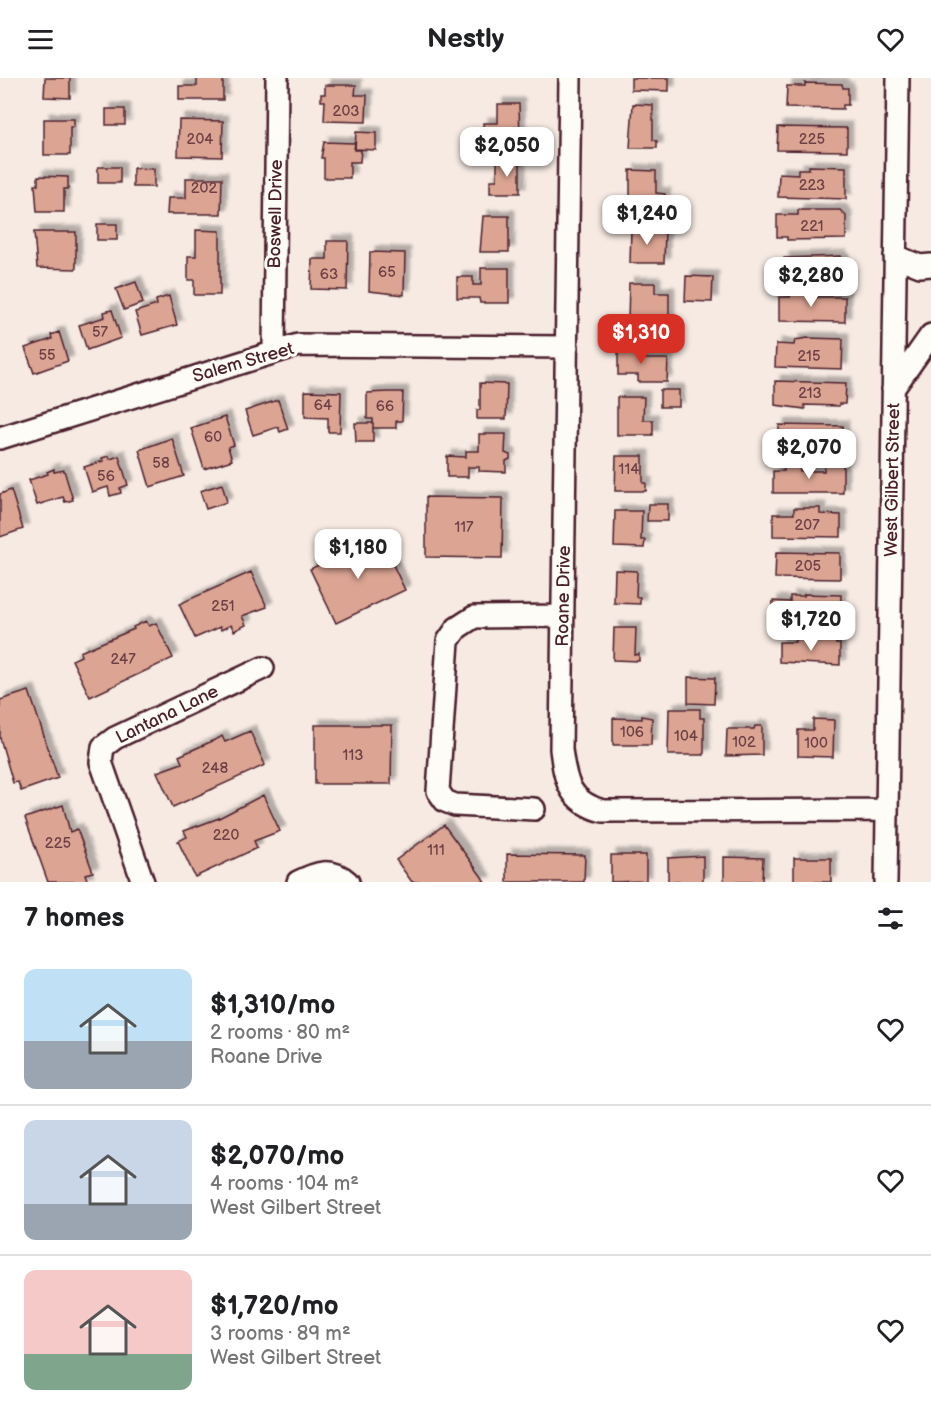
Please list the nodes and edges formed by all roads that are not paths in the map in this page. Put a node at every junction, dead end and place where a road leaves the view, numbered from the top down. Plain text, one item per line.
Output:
1 (277, 78) edge
2 (570, 78) edge
3 (897, 78) edge
4 (895, 256) junction
5 (931, 265) edge
6 (931, 335) edge
7 (567, 347) junction
8 (274, 350) junction
9 (893, 389) junction
10 (0, 438) edge
11 (563, 616) junction
12 (263, 668) dead end
13 (534, 809) dead end
14 (886, 810) junction
15 (143, 882) edge
16 (298, 882) edge
17 (348, 882) edge
18 (886, 882) edge

1 - 8 street, Boswell Drive
2 - 7 street, Roane Drive
3 - 4 street, West Gilbert Street
4 - 5 street
4 - 9 street, West Gilbert Street
6 - 9 street
7 - 8 street, Salem Street
7 - 11 street, Roane Drive
8 - 10 street, Salem Street
9 - 14 street, West Gilbert Street
11 - 13 street
11 - 14 street, Roane Drive
12 - 15 street, Lantana Lane
14 - 18 street, West Gilbert Street
16 - 17 street

